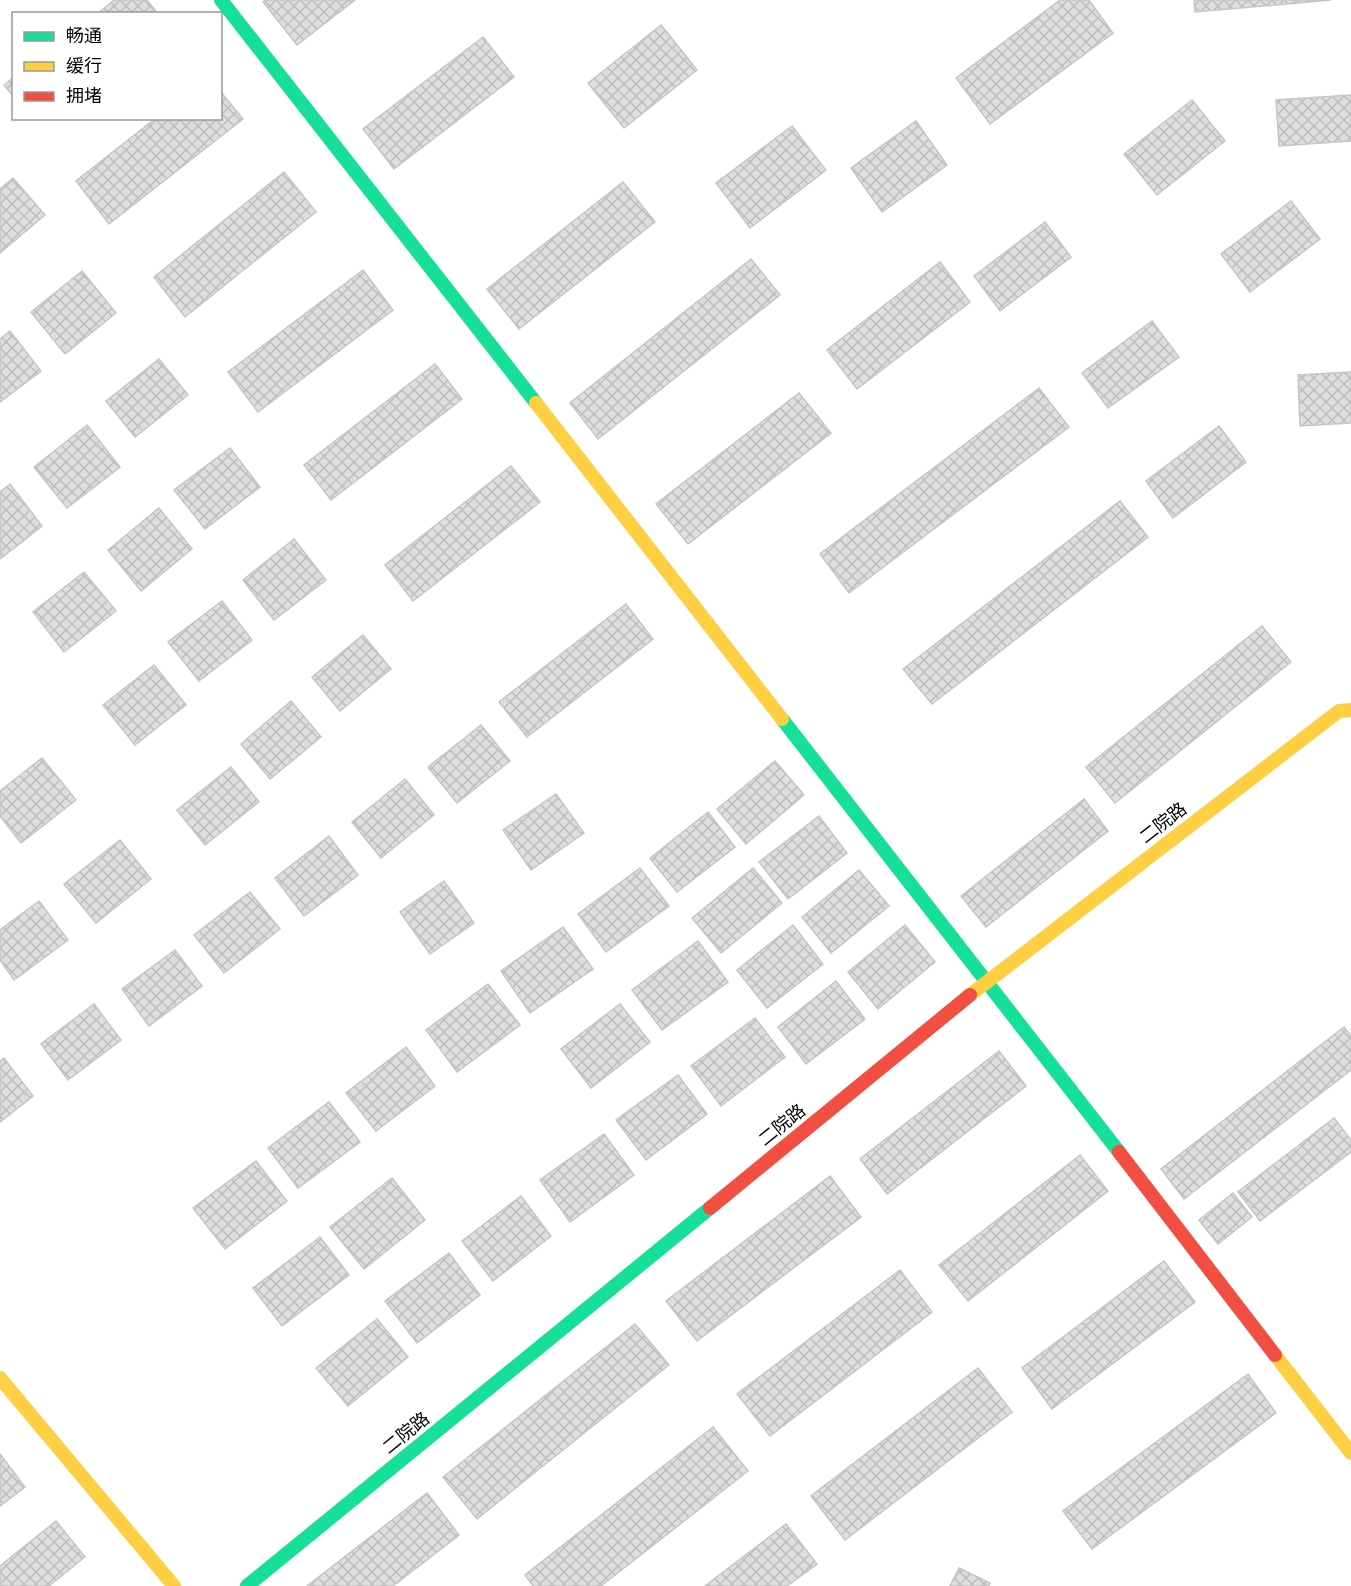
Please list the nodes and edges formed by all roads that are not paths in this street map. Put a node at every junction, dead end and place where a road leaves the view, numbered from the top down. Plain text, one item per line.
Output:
1 (220, 0) edge
2 (1351, 710) edge
3 (987, 981) junction
4 (0, 1378) edge
5 (1351, 1454) edge
6 (174, 1586) edge
7 (247, 1586) edge

1 - 3 street
2 - 3 street, 二院路
3 - 5 street
3 - 7 street, 二院路
4 - 6 street

